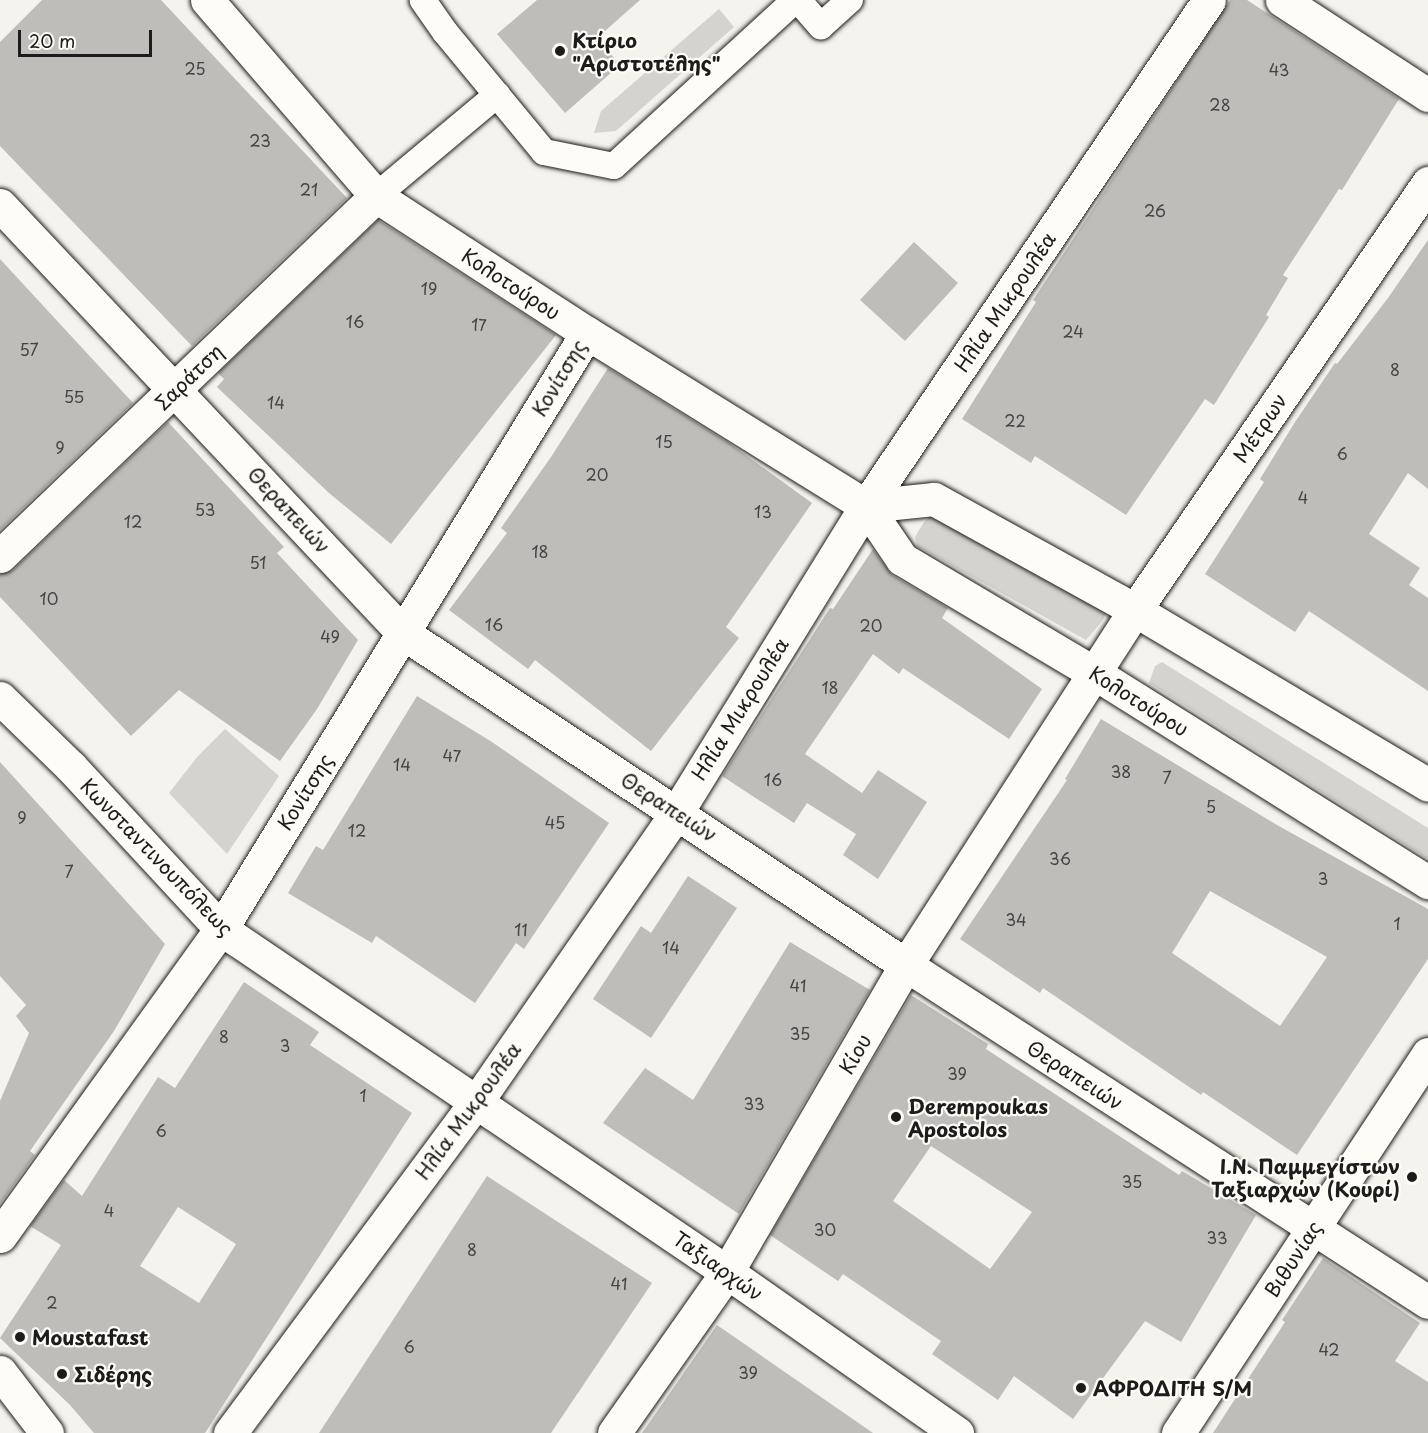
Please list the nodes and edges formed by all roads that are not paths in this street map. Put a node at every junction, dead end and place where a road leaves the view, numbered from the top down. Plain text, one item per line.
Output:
1 (207, 0) edge
2 (423, 0) edge
3 (796, 0) edge
4 (850, 0) edge
5 (1209, 0) edge
6 (1282, 0) edge
7 (497, 95) junction
8 (1428, 95) edge
9 (1428, 183) edge
10 (376, 196) junction
11 (0, 205) edge
12 (587, 333) junction
13 (176, 389) junction
14 (866, 506) junction
15 (0, 556) edge
16 (1135, 610) junction
17 (403, 633) junction
18 (1096, 674) junction
19 (0, 698) edge
20 (1428, 785) edge
21 (676, 812) junction
22 (1428, 882) edge
23 (221, 929) junction
24 (906, 965) junction
25 (1428, 1054) edge
26 (477, 1101) junction
27 (1313, 1229) junction
28 (0, 1236) edge
29 (727, 1272) junction
30 (1428, 1302) edge
31 (0, 1372) edge
32 (47, 1433) edge
33 (230, 1433) edge
34 (614, 1433) edge
35 (957, 1433) edge
36 (1178, 1433) edge

1 - 10 street, Κολοτούρου
2 - 7 lane
3 - 4 lane
3 - 7 lane
5 - 14 street, Ηλία Μικρουλέα
6 - 8 street
7 - 10 lane
9 - 16 street, Μέτρων
10 - 12 street, Κολοτούρου
10 - 13 street, Σαράτση
11 - 13 street, Θεραπειών
12 - 14 street, Κολοτούρου
12 - 17 street, Κονίτσης
13 - 15 street, Σαράτση
13 - 17 street, Θεραπειών
14 - 16 street
14 - 18 street, Κολοτούρου
14 - 21 street, Ηλία Μικρουλέα
16 - 18 street, Μέτρων
16 - 20 street
17 - 21 street, Θεραπειών
17 - 23 street, Κονίτσης
18 - 22 street, Κολοτούρου
18 - 24 street, Κίου
19 - 23 street, Κωνσταντινουπόλεως
21 - 24 street, Θεραπειών
21 - 26 street, Ηλία Μικρουλέα
23 - 26 street, Κωνσταντινουπόλεως
23 - 28 street, Κονίτσης
24 - 27 street, Θεραπειών
24 - 29 street, Κίου
25 - 27 street, Βιθυνίας
26 - 29 street, Ταξιαρχών
26 - 33 street, Ηλία Μικρουλέα
27 - 30 street, Θεραπειών
27 - 36 street, Βιθυνίας
29 - 34 street, Κίου
29 - 35 street, Ταξιαρχών
31 - 32 street

